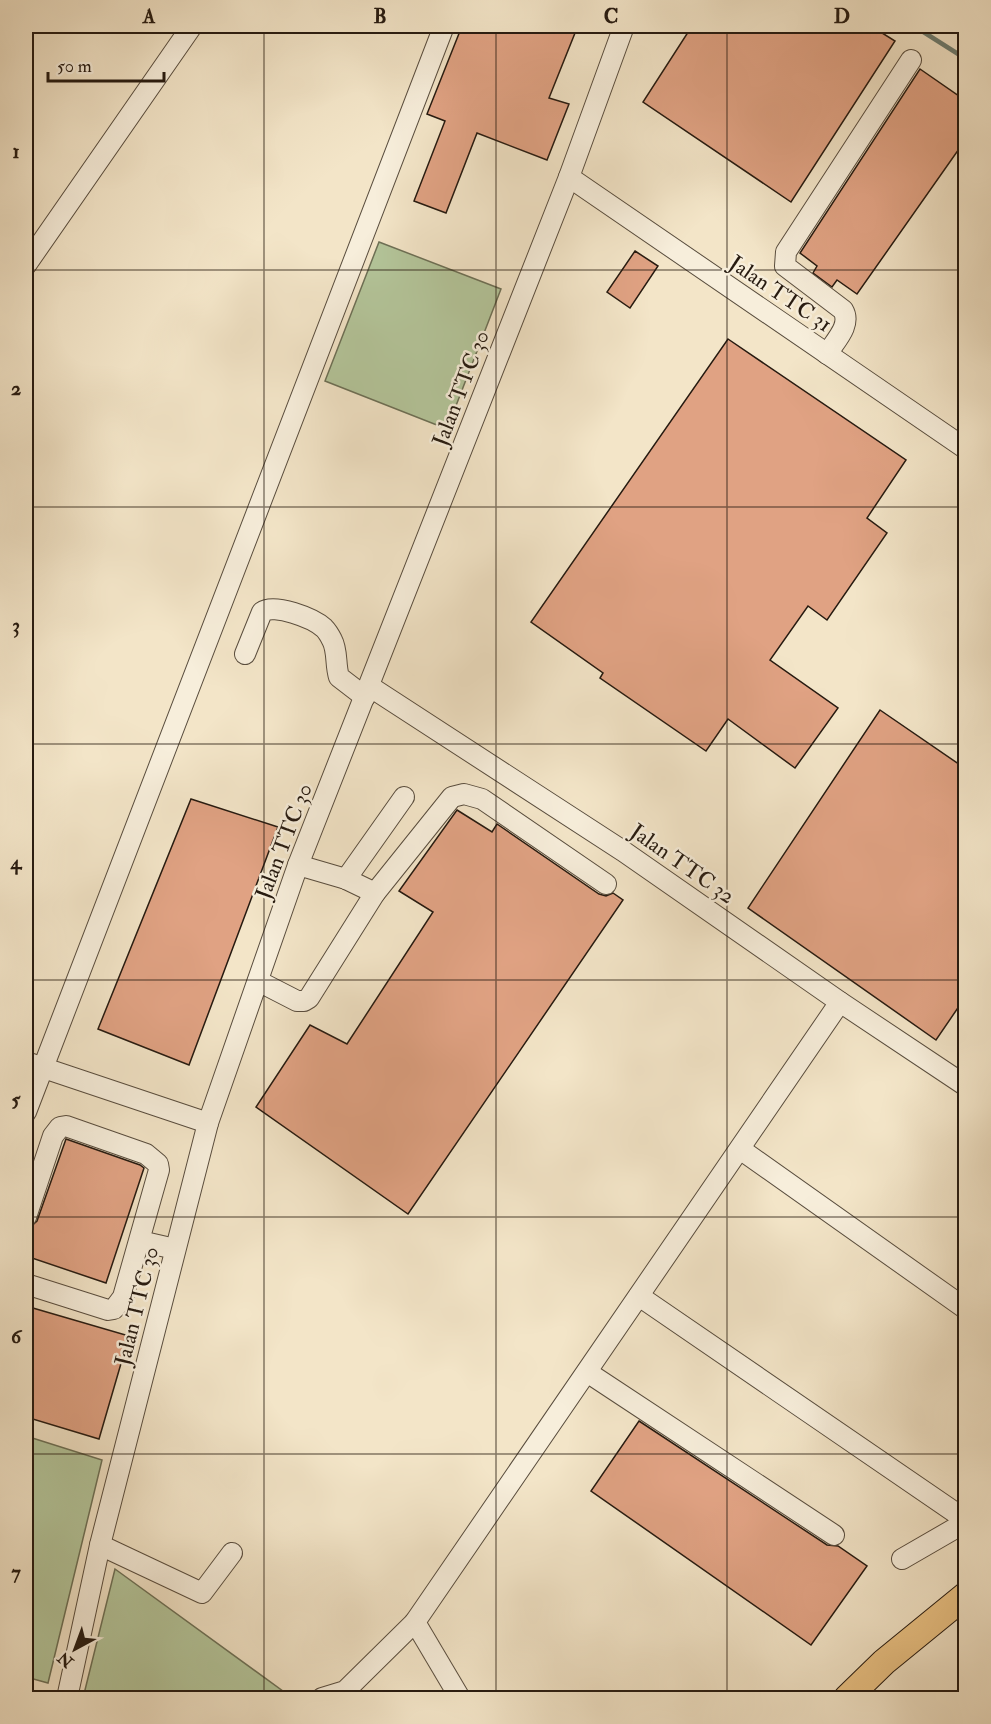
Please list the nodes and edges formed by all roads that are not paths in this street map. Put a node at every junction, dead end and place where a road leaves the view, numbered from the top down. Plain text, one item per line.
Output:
1 (192, 26) edge
2 (444, 26) edge
3 (624, 26) edge
4 (911, 60) dead end
5 (569, 177) junction
6 (26, 265) edge
7 (827, 354) junction
8 (966, 449) edge
9 (245, 654) dead end
10 (367, 691) junction
11 (404, 797) dead end
12 (298, 865) junction
13 (346, 879) junction
14 (606, 884) dead end
15 (375, 893) junction
16 (258, 981) junction
17 (840, 1002) junction
18 (34, 1064) edge
19 (966, 1086) edge
20 (26, 1112) edge
21 (208, 1123) junction
22 (740, 1149) junction
23 (26, 1217) edge
24 (140, 1241) junction
25 (175, 1250) junction
26 (26, 1284) edge
27 (639, 1296) junction
28 (966, 1309) edge
29 (587, 1372) junction
30 (966, 1521) edge
31 (834, 1535) dead end
32 (100, 1545) junction
33 (232, 1553) dead end
34 (902, 1559) dead end
35 (966, 1595) edge
36 (415, 1622) junction
37 (67, 1698) edge
38 (322, 1698) edge
39 (460, 1698) edge
40 (847, 1698) edge

1 - 6 street
2 - 18 street
3 - 5 street, Jalan TTC 30
4 - 7 street
5 - 7 street, Jalan TTC 31
5 - 10 street, Jalan TTC 30
7 - 8 street, Jalan TTC 31
9 - 10 street, Jalan TTC 32
10 - 12 street, Jalan TTC 30
10 - 17 street, Jalan TTC 32
11 - 13 street
12 - 13 street
12 - 16 street, Jalan TTC 30
13 - 15 street
14 - 15 street
15 - 16 street
16 - 21 street, Jalan TTC 30
17 - 19 street, Jalan TTC 32
17 - 22 street
18 - 20 street
18 - 21 street
21 - 25 street, Jalan TTC 30
22 - 27 street
22 - 28 street
23 - 24 street
24 - 25 street
24 - 26 street
25 - 32 street, Jalan TTC 30
27 - 29 street
27 - 30 street
29 - 31 street
29 - 36 street
30 - 34 street
32 - 33 street
32 - 37 street, Jalan TTC 30
35 - 40 main road
36 - 38 street
36 - 39 street

